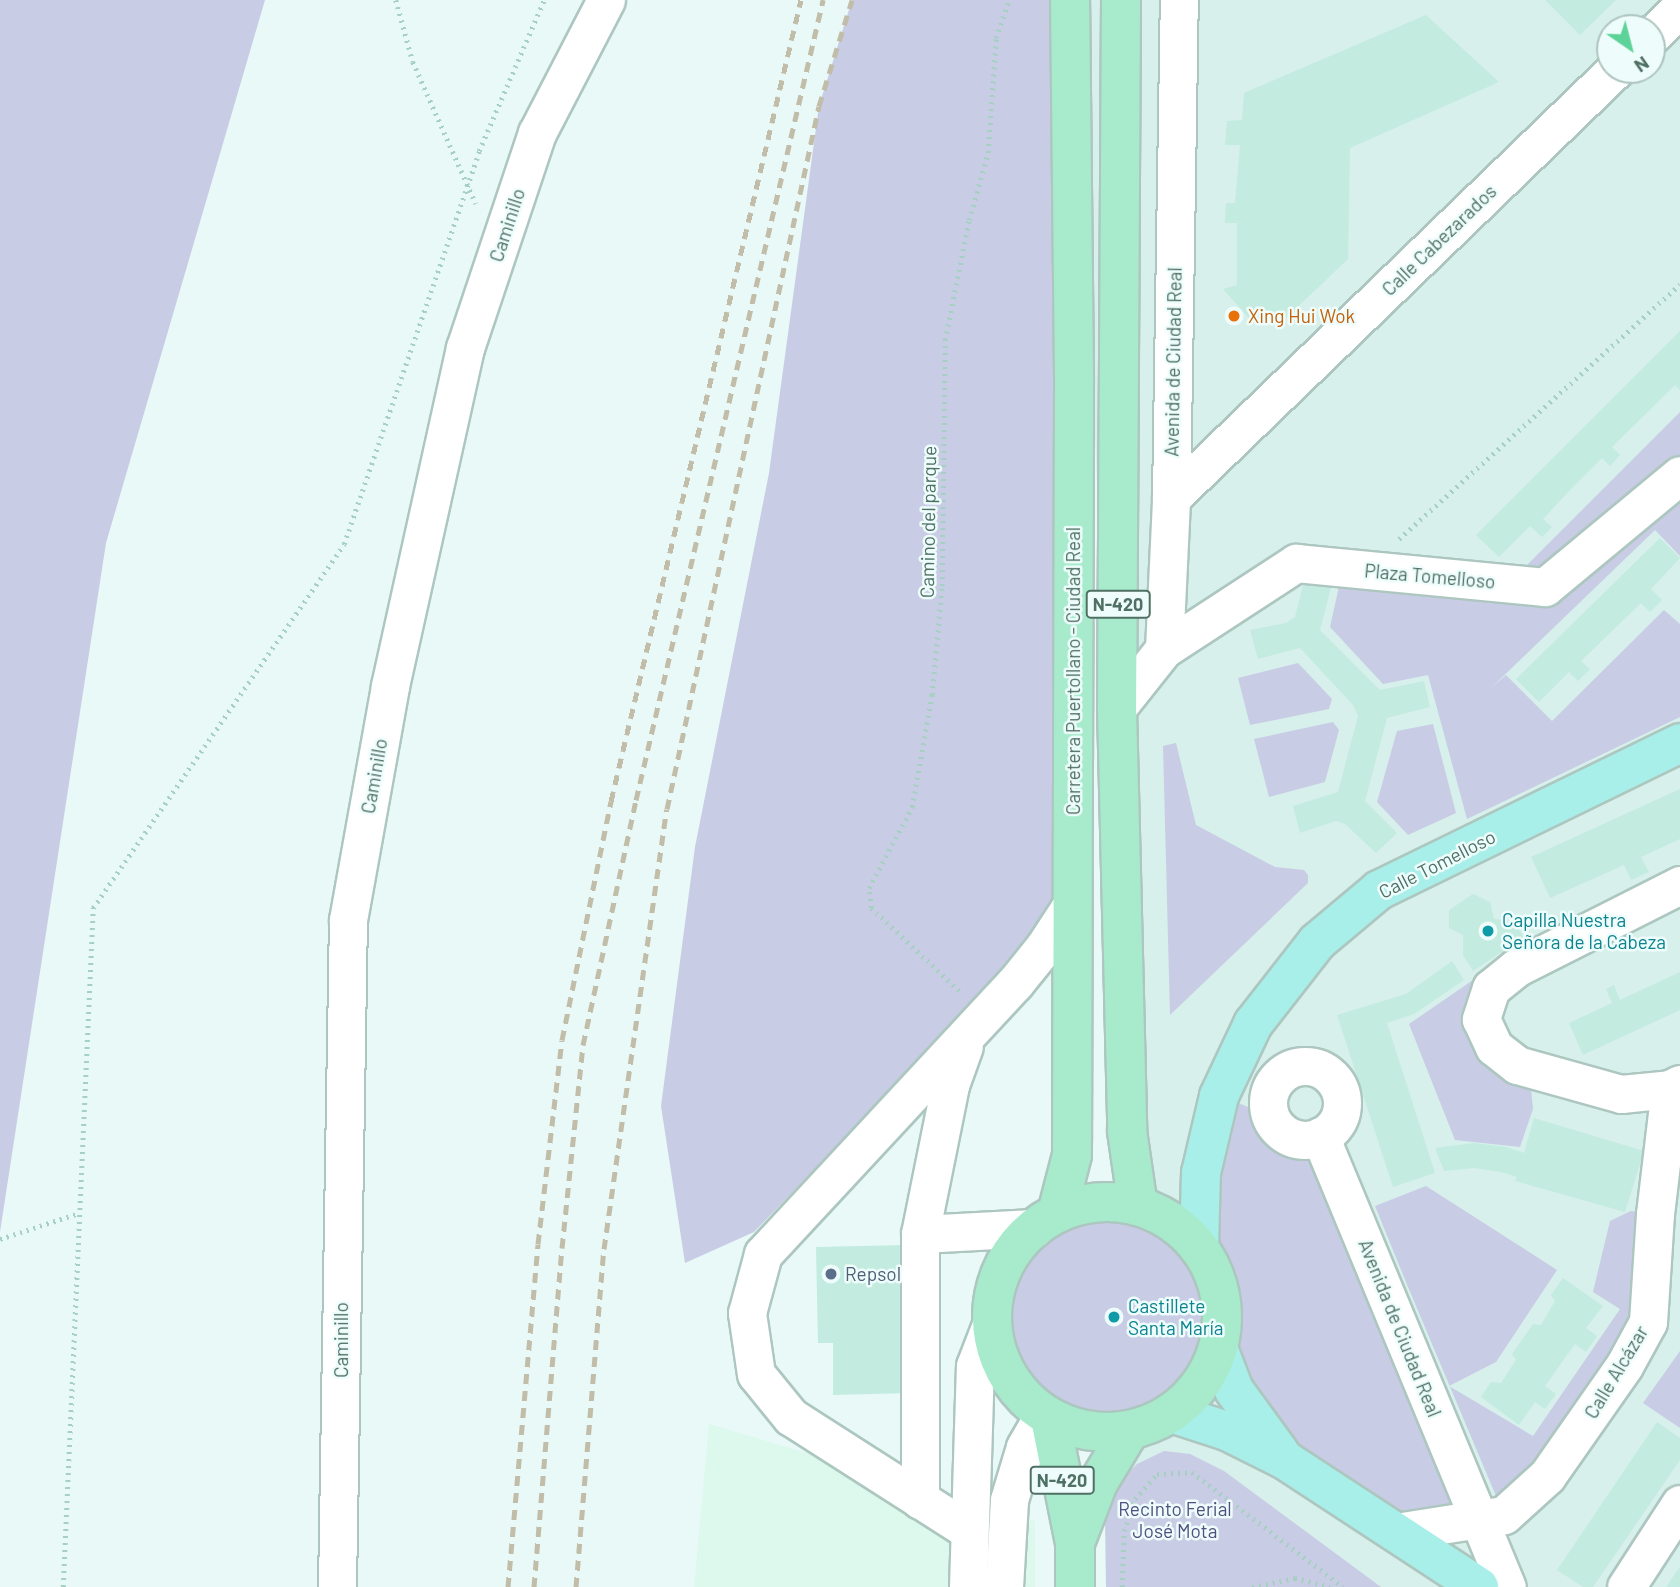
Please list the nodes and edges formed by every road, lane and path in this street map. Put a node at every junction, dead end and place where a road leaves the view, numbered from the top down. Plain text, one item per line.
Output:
1 (396, 0) edge
2 (544, 0) edge
3 (606, 0) edge
4 (1009, 0) edge
5 (1070, 0) edge
6 (1121, 0) edge
7 (1179, 0) edge
8 (1680, 8) edge
9 (1666, 21) edge
10 (1600, 84) edge
11 (468, 181) junction
12 (477, 206) dead end
13 (1680, 284) edge
14 (1680, 475) edge
15 (1171, 498) junction
16 (1365, 570) junction
17 (1164, 649) junction
18 (1117, 708) junction
19 (1680, 743) edge
20 (1680, 885) edge
21 (1072, 905) junction
22 (969, 1015) junction
23 (1675, 1086) edge
24 (1320, 1136) dead end
25 (1138, 1206) junction
26 (79, 1213) junction
27 (1045, 1221) junction
28 (920, 1234) junction
29 (0, 1239) edge
30 (1199, 1248) junction
31 (992, 1322) junction
32 (1218, 1348) junction
33 (1171, 1413) junction
34 (1047, 1416) junction
35 (1130, 1430) junction
36 (1285, 1460) junction
37 (920, 1500) junction
38 (1680, 1504) edge
39 (1479, 1520) junction
40 (968, 1530) junction
41 (1396, 1532) junction
42 (1074, 1543) junction
43 (63, 1587) edge
44 (337, 1587) edge
45 (968, 1587) edge
46 (1004, 1587) edge
47 (1075, 1587) edge
48 (1122, 1587) edge
49 (1252, 1587) edge
50 (1330, 1587) edge
51 (1343, 1587) edge
52 (1479, 1587) edge
53 (1507, 1587) edge
54 (1626, 1587) edge

1 - 11 path
2 - 11 path
3 - 44 street, Caminillo
4 - 22 path, Camino del parque
5 - 21 highway, Carretera Puertollano - Ciudad Real / N-420
6 - 18 highway, N-420
7 - 15 street, Avenida de Ciudad Real
8 - 9 street
10 - 15 street, Calle Cabezarados
11 - 12 path
11 - 26 path
13 - 16 path
14 - 16 street, Plaza Tomelloso
15 - 17 street, Avenida de Ciudad Real
16 - 17 street, Plaza Tomelloso
17 - 18 street
18 - 25 highway, N-420
19 - 30 main road, Calle Tomelloso
20 - 23 street, Calle Alcázar
21 - 22 street
21 - 27 highway, Carretera Puertollano - Ciudad Real / N-420
22 - 28 street
22 - 37 street
23 - 39 street, Calle Alcázar
24 - 39 street, Avenida de Ciudad Real
25 - 27 highway, N-420
25 - 30 highway, N-420
26 - 29 path
26 - 43 path
27 - 28 street
27 - 31 highway, N-420
28 - 37 street
30 - 32 highway, N-420
31 - 34 highway, N-420
31 - 40 street
32 - 33 highway, N-420
32 - 36 main road
33 - 35 highway, N-420
33 - 36 main road
34 - 35 highway, N-420
34 - 42 highway, N-420
34 - 46 street
35 - 42 highway, N-420
36 - 41 main road
37 - 40 street
38 - 54 street
39 - 41 street
39 - 53 street, Avenida de Ciudad Real
40 - 45 street
41 - 52 main road
42 - 47 highway, N-420
48 - 51 path
49 - 50 path

